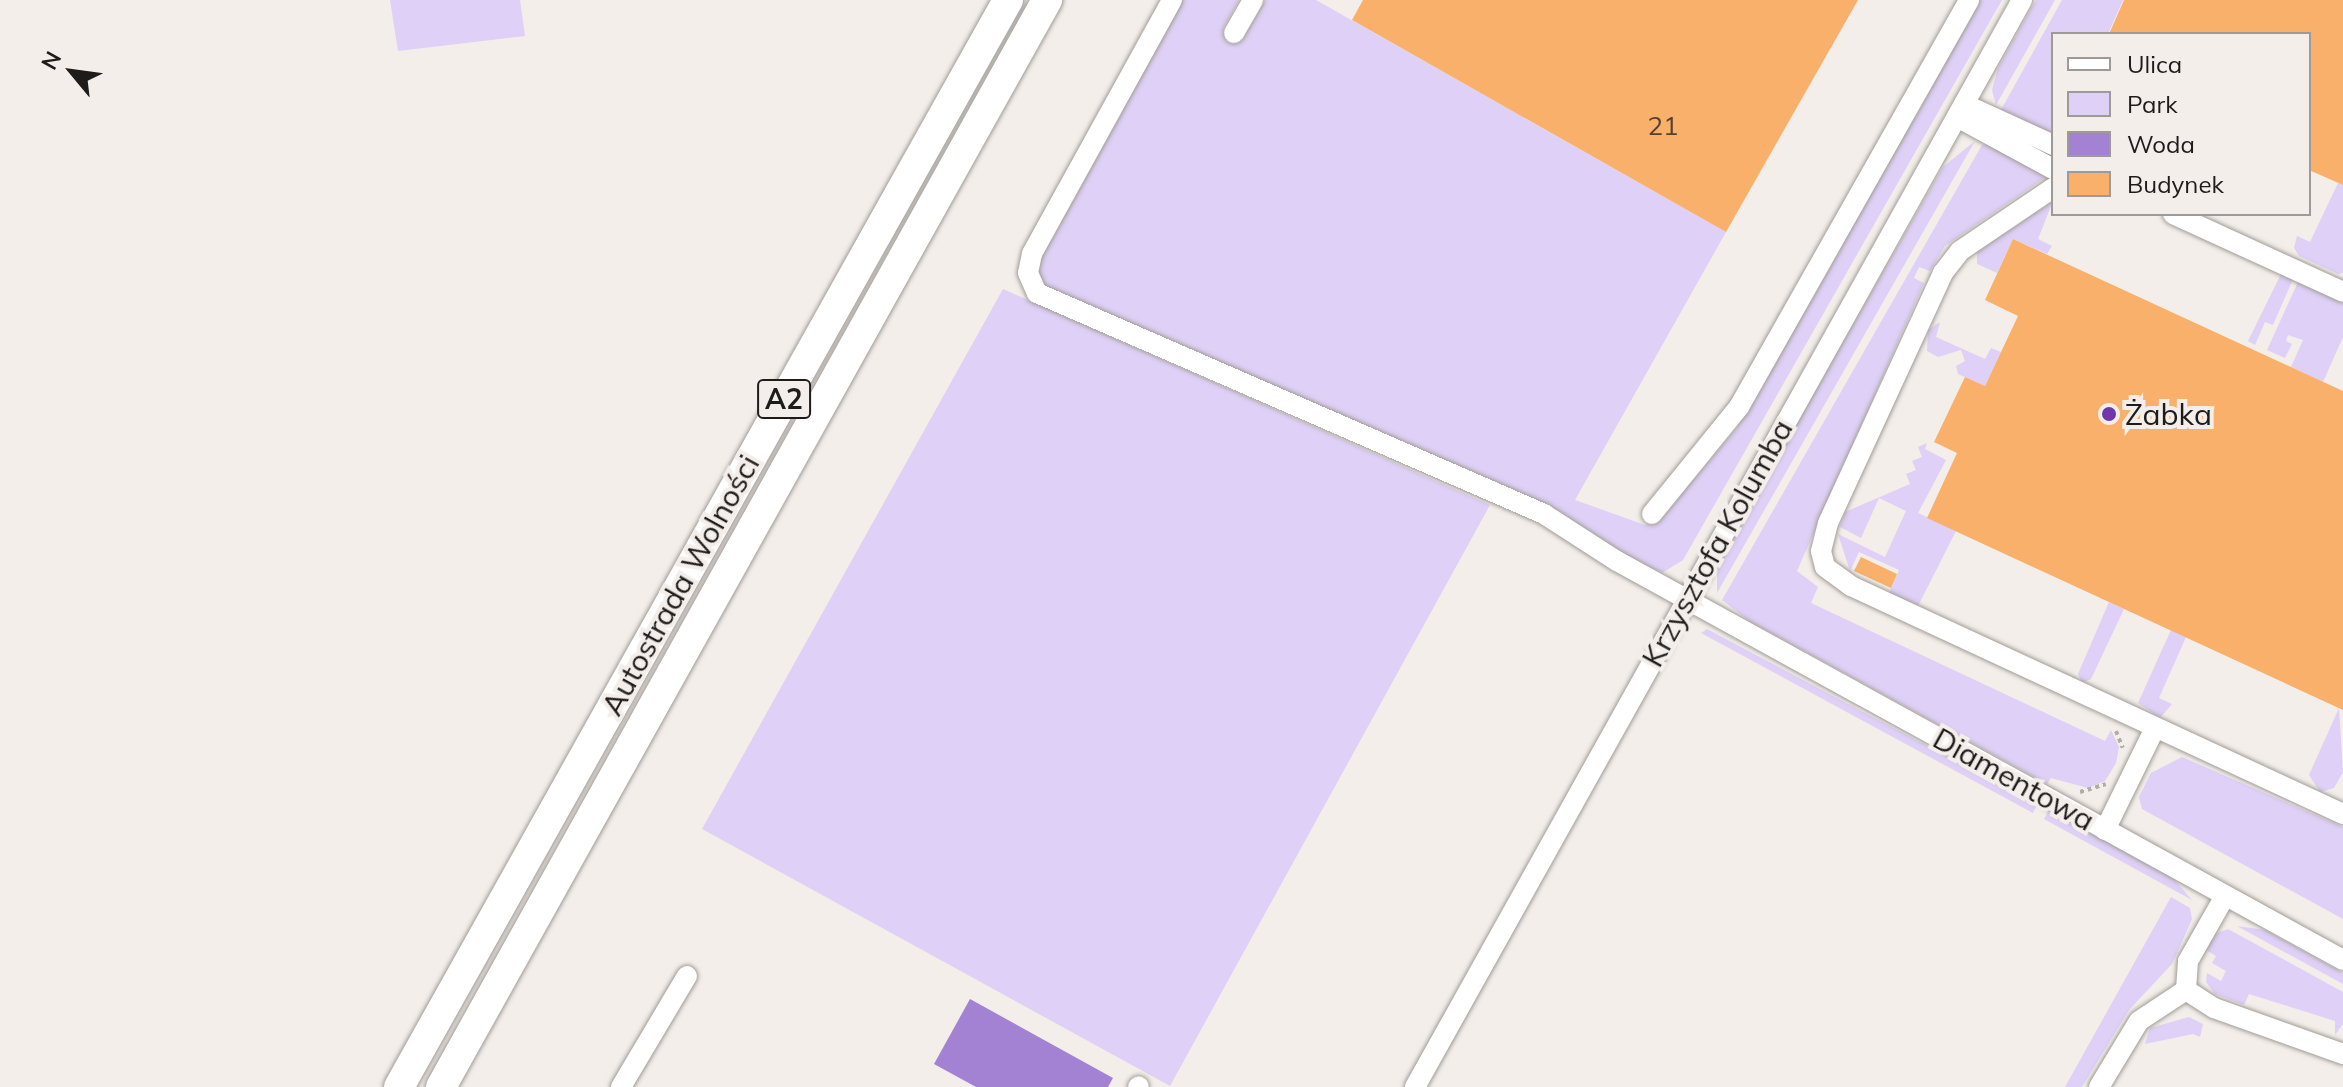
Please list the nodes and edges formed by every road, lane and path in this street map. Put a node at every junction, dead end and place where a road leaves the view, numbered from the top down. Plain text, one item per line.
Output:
1 (1008, 0) edge
2 (1047, 0) edge
3 (1172, 0) edge
4 (1253, 0) edge
5 (1969, 0) edge
6 (2022, 0) edge
7 (1234, 33) dead end
8 (1960, 111) junction
9 (2051, 144) edge
10 (2051, 168) edge
11 (2051, 189) edge
12 (2177, 216) edge
13 (2343, 292) edge
14 (1652, 514) dead end
15 (1685, 598) junction
16 (2113, 727) dead end
17 (2155, 728) junction
18 (2122, 754) dead end
19 (2113, 777) dead end
20 (2070, 791) dead end
21 (2343, 814) edge
22 (2105, 830) junction
23 (2225, 896) junction
24 (2343, 960) edge
25 (687, 976) dead end
26 (2186, 990) junction
27 (2343, 1054) edge
28 (399, 1087) edge
29 (441, 1087) edge
30 (621, 1087) edge
31 (1415, 1087) edge
32 (2099, 1087) edge

1 - 28 highway, Autostrada Wolności / A2
2 - 29 highway, Autostrada Wolności / A2
3 - 15 street, Diamentowa
4 - 7 street
5 - 14 street
6 - 8 street, Krzysztofa Kolumba
8 - 9 street
8 - 10 street
8 - 15 street, Krzysztofa Kolumba
11 - 17 street
12 - 13 street
15 - 22 street, Diamentowa
15 - 31 street, Krzysztofa Kolumba
16 - 18 path
17 - 21 street
17 - 22 street
19 - 20 path
22 - 23 street, Diamentowa
23 - 24 street, Diamentowa
23 - 26 street
25 - 30 street
26 - 27 street
26 - 32 street

